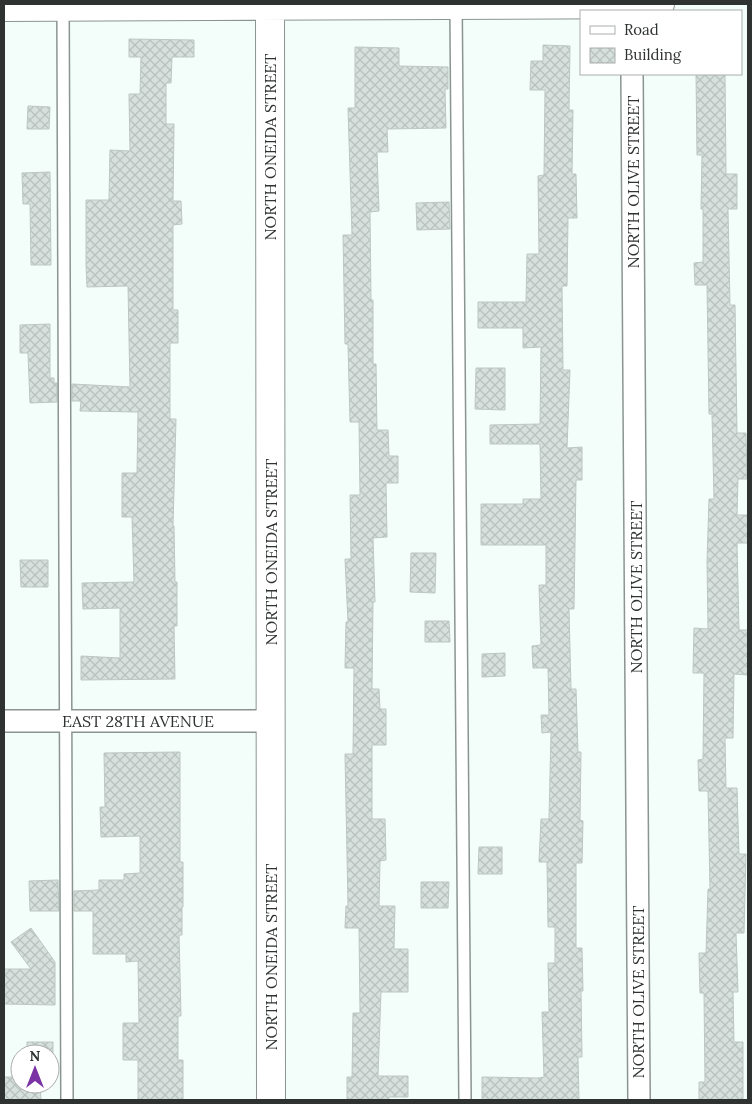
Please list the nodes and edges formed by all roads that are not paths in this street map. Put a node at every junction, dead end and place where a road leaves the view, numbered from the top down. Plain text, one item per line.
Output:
1 (456, 4) edge
2 (631, 4) edge
3 (660, 4) edge
4 (63, 5) edge
5 (270, 5) edge
6 (4, 6) edge
7 (632, 75) edge
8 (271, 720) junction
9 (66, 721) junction
10 (4, 722) edge
11 (67, 1100) edge
12 (271, 1100) edge
13 (465, 1100) edge
14 (639, 1100) edge

1 - 2 street
1 - 5 street
1 - 13 lane
2 - 3 street
4 - 5 street
4 - 6 street
4 - 9 lane
5 - 8 street, NORTH ONEIDA STREET
7 - 14 street, NORTH OLIVE STREET
8 - 9 street, EAST 28TH AVENUE
8 - 12 street, NORTH ONEIDA STREET
9 - 10 street, EAST 28TH AVENUE
9 - 11 lane

